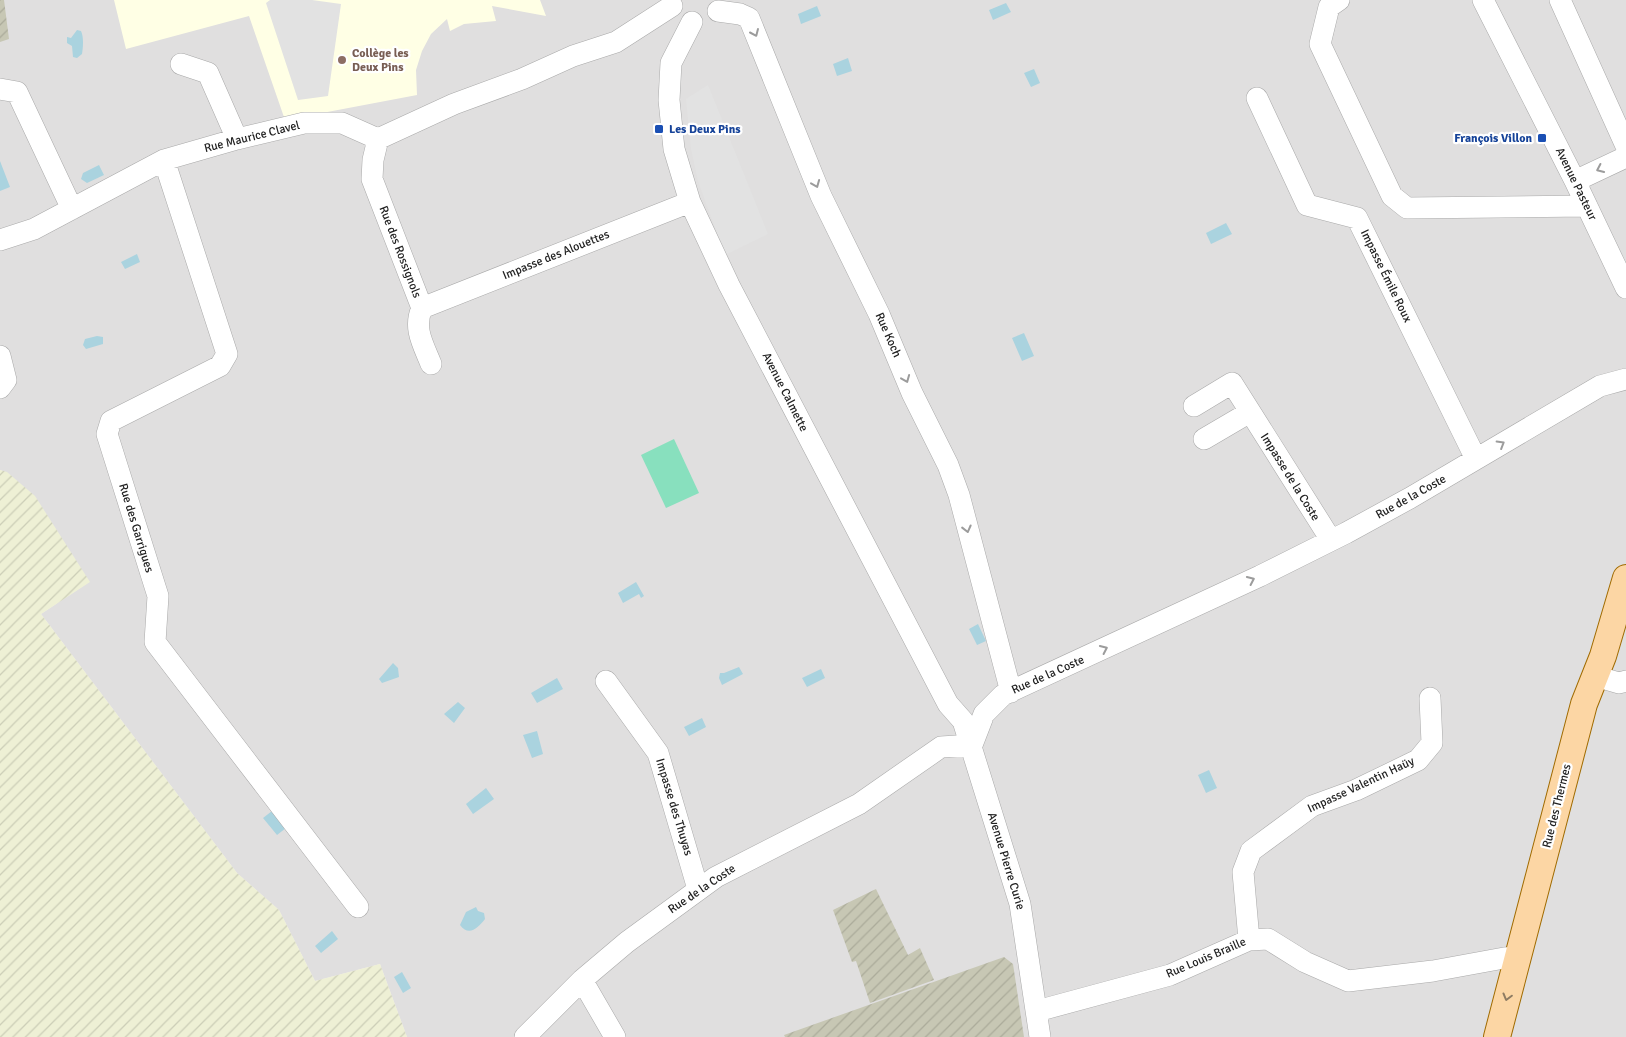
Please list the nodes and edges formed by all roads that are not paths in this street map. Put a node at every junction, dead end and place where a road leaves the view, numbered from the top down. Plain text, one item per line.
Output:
1 (1339, 0) edge
2 (1483, 0) edge
3 (1560, 0) edge
4 (671, 3) edge
5 (720, 6) edge
6 (692, 22) junction
7 (181, 64) dead end
8 (0, 89) edge
9 (1257, 98) dead end
10 (238, 139) junction
11 (378, 139) junction
12 (1626, 146) edge
13 (1626, 157) edge
14 (164, 160) junction
15 (1575, 181) junction
16 (690, 202) junction
17 (1587, 206) junction
18 (72, 209) junction
19 (0, 240) edge
20 (1626, 288) edge
21 (422, 308) junction
22 (0, 356) edge
23 (431, 364) dead end
24 (1626, 379) edge
25 (0, 388) edge
26 (1194, 406) dead end
27 (1250, 412) junction
28 (1204, 439) dead end
29 (1476, 459) junction
30 (1331, 540) junction
31 (1626, 578) edge
32 (1595, 676) junction
33 (606, 681) dead end
34 (1626, 681) edge
35 (1011, 692) junction
36 (1430, 698) dead end
37 (972, 745) junction
38 (698, 890) junction
39 (358, 907) dead end
40 (1249, 940) junction
41 (1518, 958) junction
42 (582, 980) junction
43 (1037, 1011) junction
44 (525, 1037) edge
45 (615, 1037) edge
46 (1040, 1037) edge
47 (1497, 1037) edge

1 - 17 street
2 - 15 street, Avenue Pasteur
3 - 12 street
4 - 6 street
4 - 11 street
5 - 6 street
5 -> 35 street, Rue Koch
6 - 16 street, Avenue Calmette
7 - 10 street
8 - 18 street
9 - 29 street, Impasse Émile Roux
10 - 11 street, Rue Maurice Clavel
10 - 14 street, Rue Maurice Clavel
11 - 21 street, Rue des Rossignols
13 -> 15 street
14 - 18 street, Rue Maurice Clavel
14 - 39 street, Rue des Garrigues
15 - 17 street, Avenue Pasteur
16 - 21 street, Impasse des Alouettes
16 - 37 street, Avenue Calmette
17 - 20 street, Avenue Pasteur
18 - 19 street, Rue Maurice Clavel
21 - 23 street, Rue des Rossignols
22 - 25 street
29 -> 24 street, Rue de la Coste
26 - 27 street, Impasse de la Coste
27 - 28 street
27 - 30 street, Impasse de la Coste
29 - 30 street, Rue de la Coste
35 -> 30 street, Rue de la Coste
31 - 32 main road, Rue des Thermes
32 - 34 street
32 - 41 main road, Rue des Thermes
33 - 38 street, Impasse des Thuyas
35 - 37 street, Rue de la Coste
36 - 40 street, Impasse Valentin Haüy
37 - 38 street, Rue de la Coste
37 - 43 street, Avenue Pierre Curie
38 - 42 street, Rue de la Coste
40 - 41 street, Rue Louis Braille
40 - 43 street, Rue Louis Braille
41 -> 47 main road, Rue des Thermes
42 - 44 street, Rue de la Coste
42 - 45 street
43 - 46 street, Avenue Pierre Curie

